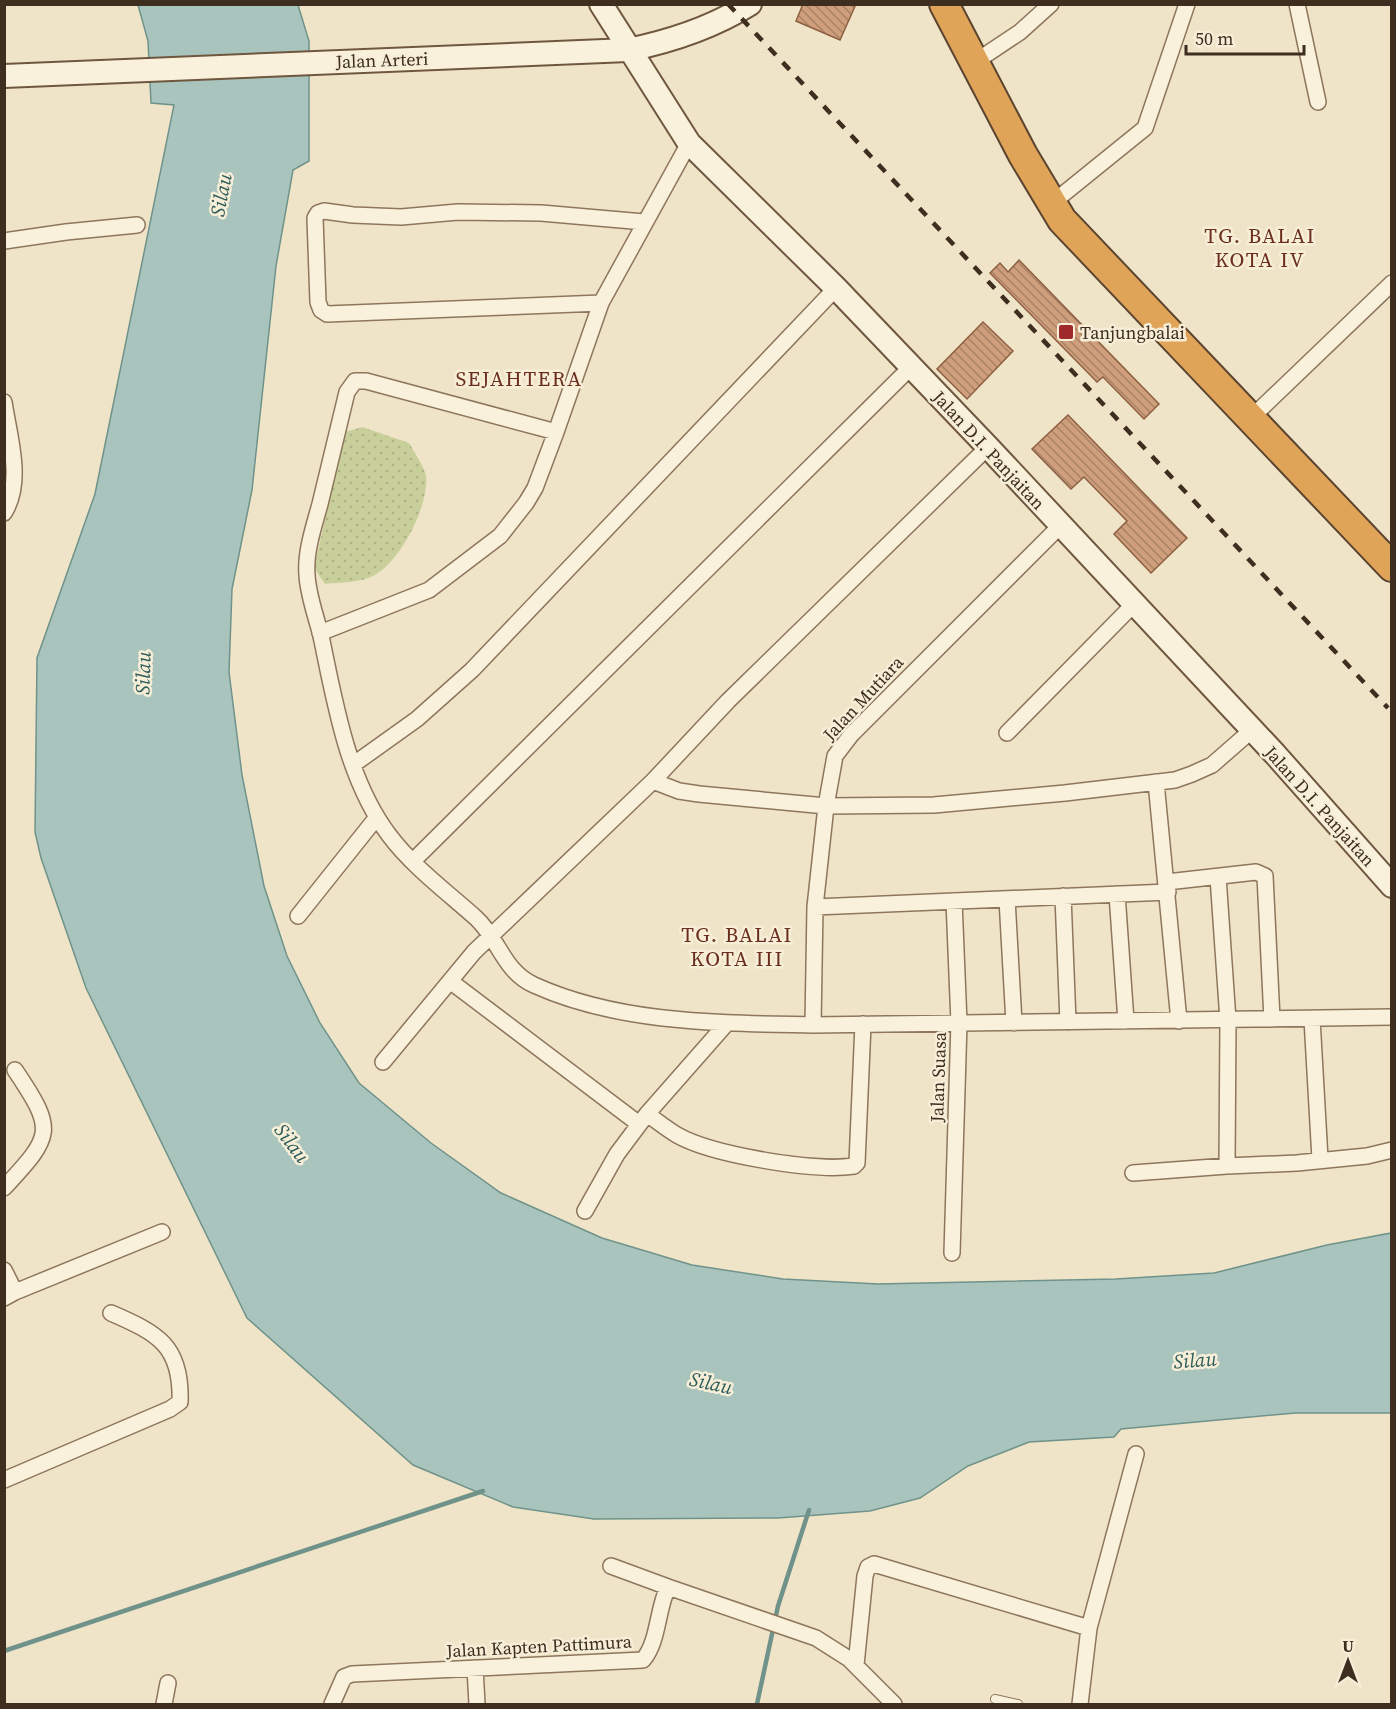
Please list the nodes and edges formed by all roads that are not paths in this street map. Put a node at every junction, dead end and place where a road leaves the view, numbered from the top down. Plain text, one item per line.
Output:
1 (601, 4) edge
2 (944, 4) edge
3 (1051, 4) edge
4 (1187, 4) edge
5 (1297, 4) edge
6 (749, 5) edge
7 (628, 50) junction
8 (975, 62) junction
9 (7, 76) edge
10 (1318, 102) dead end
11 (689, 143) junction
12 (1051, 204) junction
13 (644, 222) junction
14 (137, 225) dead end
15 (4, 241) edge
16 (1392, 283) edge
17 (836, 288) junction
18 (601, 303) junction
19 (911, 367) junction
20 (4, 402) edge
21 (1249, 420) junction
22 (556, 432) junction
23 (988, 447) junction
24 (8, 457) edge
25 (4, 513) edge
26 (1060, 525) junction
27 (1392, 567) edge
28 (1135, 603) junction
29 (320, 633) junction
30 (1252, 730) junction
31 (1007, 733) dead end
32 (354, 764) junction
33 (653, 780) junction
34 (1156, 782) junction
35 (826, 806) junction
36 (377, 817) junction
37 (413, 861) junction
38 (1218, 877) junction
39 (1392, 886) edge
40 (1167, 887) junction
41 (1117, 894) junction
42 (1063, 896) junction
43 (1007, 899) junction
44 (954, 901) junction
45 (815, 907) junction
46 (298, 916) dead end
47 (494, 936) junction
48 (450, 981) junction
49 (1392, 1017) edge
50 (1272, 1019) junction
51 (1312, 1019) junction
52 (1179, 1020) junction
53 (1228, 1020) junction
54 (1126, 1021) junction
55 (1068, 1022) junction
56 (727, 1023) junction
57 (959, 1023) junction
58 (1014, 1023) junction
59 (863, 1024) junction
60 (813, 1025) junction
61 (383, 1062) dead end
62 (15, 1070) dead end
63 (643, 1119) junction
64 (1392, 1150) edge
65 (1320, 1159) junction
66 (1227, 1166) junction
67 (1133, 1173) dead end
68 (4, 1188) edge
69 (585, 1210) dead end
70 (162, 1232) dead end
71 (952, 1253) dead end
72 (4, 1270) edge
73 (10, 1295) edge
74 (111, 1313) dead end
75 (1136, 1454) dead end
76 (4, 1480) edge
77 (611, 1566) dead end
78 (668, 1587) junction
79 (1089, 1628) junction
80 (856, 1665) junction
81 (475, 1668) junction
82 (168, 1683) dead end
83 (995, 1699) dead end
84 (164, 1704) edge
85 (332, 1704) edge
86 (477, 1704) edge
87 (894, 1704) edge
88 (1018, 1704) edge
89 (1080, 1704) edge

1 - 7 main road, Jalan D.I. Panjaitan
2 - 8 highway
3 - 8 street
4 - 12 street
5 - 10 street
6 - 7 main road, Jalan Arteri
7 - 9 main road, Jalan Arteri
7 - 11 main road, Jalan D.I. Panjaitan
8 - 12 highway
11 - 13 street
11 - 17 main road, Jalan D.I. Panjaitan
12 - 21 highway
13 - 18 street
13 - 18 street
14 - 15 street
16 - 21 street
17 - 19 main road, Jalan D.I. Panjaitan
17 - 32 street
18 - 22 street
19 - 23 main road, Jalan D.I. Panjaitan
19 - 37 street
20 - 24 street
21 - 27 highway
22 - 29 street
22 - 29 street
23 - 26 main road, Jalan D.I. Panjaitan
23 - 33 street
24 - 25 street
26 - 28 main road, Jalan D.I. Panjaitan
26 - 35 street, Jalan Mutiara
28 - 30 main road, Jalan D.I. Panjaitan
28 - 31 street
29 - 32 street
30 - 34 street
30 - 39 main road, Jalan D.I. Panjaitan
32 - 36 street
33 - 35 street
33 - 47 street
34 - 35 street
34 - 40 street
35 - 45 street, Jalan Mutiara
36 - 37 street
36 - 46 street
37 - 47 street
38 - 40 street
38 - 50 street
38 - 53 street
40 - 41 street
40 - 52 street
41 - 42 street
41 - 54 street
42 - 43 street
42 - 55 street
43 - 44 street
43 - 58 street
44 - 45 street
44 - 57 street, Jalan Suasa
45 - 60 street, Jalan Mutiara
47 - 48 street
47 - 56 street
48 - 61 street
48 - 63 street
49 - 51 street
50 - 51 street
50 - 53 street
51 - 65 street
52 - 53 street
52 - 54 street
53 - 66 street
54 - 55 street
55 - 58 street
56 - 60 street
56 - 63 street
57 - 58 street
57 - 59 street
57 - 71 street, Jalan Suasa
59 - 60 street
59 - 63 street
62 - 68 street
63 - 69 street
64 - 65 street
65 - 66 street
66 - 67 street
70 - 73 street
72 - 73 street
74 - 76 street
75 - 79 street
77 - 78 street
78 - 80 street
78 - 81 street, Jalan Kapten Pattimura
79 - 80 street
79 - 89 street
80 - 87 street
81 - 85 street, Jalan Kapten Pattimura
81 - 86 street
82 - 84 street
83 - 88 lane

